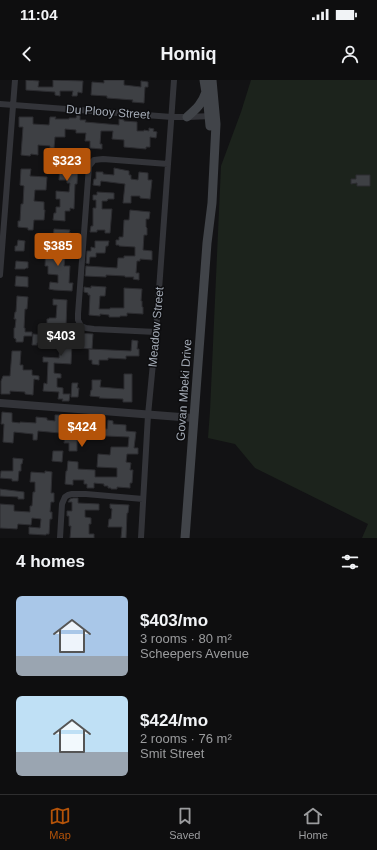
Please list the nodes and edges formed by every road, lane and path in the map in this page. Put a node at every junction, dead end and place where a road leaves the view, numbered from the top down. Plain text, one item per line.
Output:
1 (15, 80) edge
2 (174, 80) edge
3 (204, 80) edge
4 (212, 80) edge
5 (206, 91) junction
6 (0, 104) edge
7 (13, 105) junction
8 (213, 116) junction
9 (172, 117) junction
10 (187, 117) junction
11 (168, 164) junction
12 (3, 187) edge
13 (0, 275) edge
14 (156, 332) junction
15 (0, 403) edge
16 (148, 414) junction
17 (194, 418) junction
18 (143, 499) junction
19 (60, 538) edge
20 (141, 538) edge
21 (185, 538) edge

1 - 7 street
2 - 9 street, Meadow Street
3 - 5 main road, Govan Mbeki Drive
4 - 8 main road, Govan Mbeki Drive
5 - 8 main road, Govan Mbeki Drive
5 - 10 main road
6 - 7 street, Du Plooy Street
7 - 9 street, Du Plooy Street
7 - 12 street
8 - 10 street, Du Plooy Street
8 - 17 main road, Govan Mbeki Drive
9 - 10 street, Du Plooy Street
9 - 11 street, Meadow Street
11 - 14 street, Meadow Street
11 - 14 street
12 - 13 street
14 - 16 street, Meadow Street
15 - 16 street
16 - 17 street
16 - 18 street, Meadow Street
17 - 21 main road, Govan Mbeki Drive
18 - 19 street
18 - 20 street, Meadow Street

